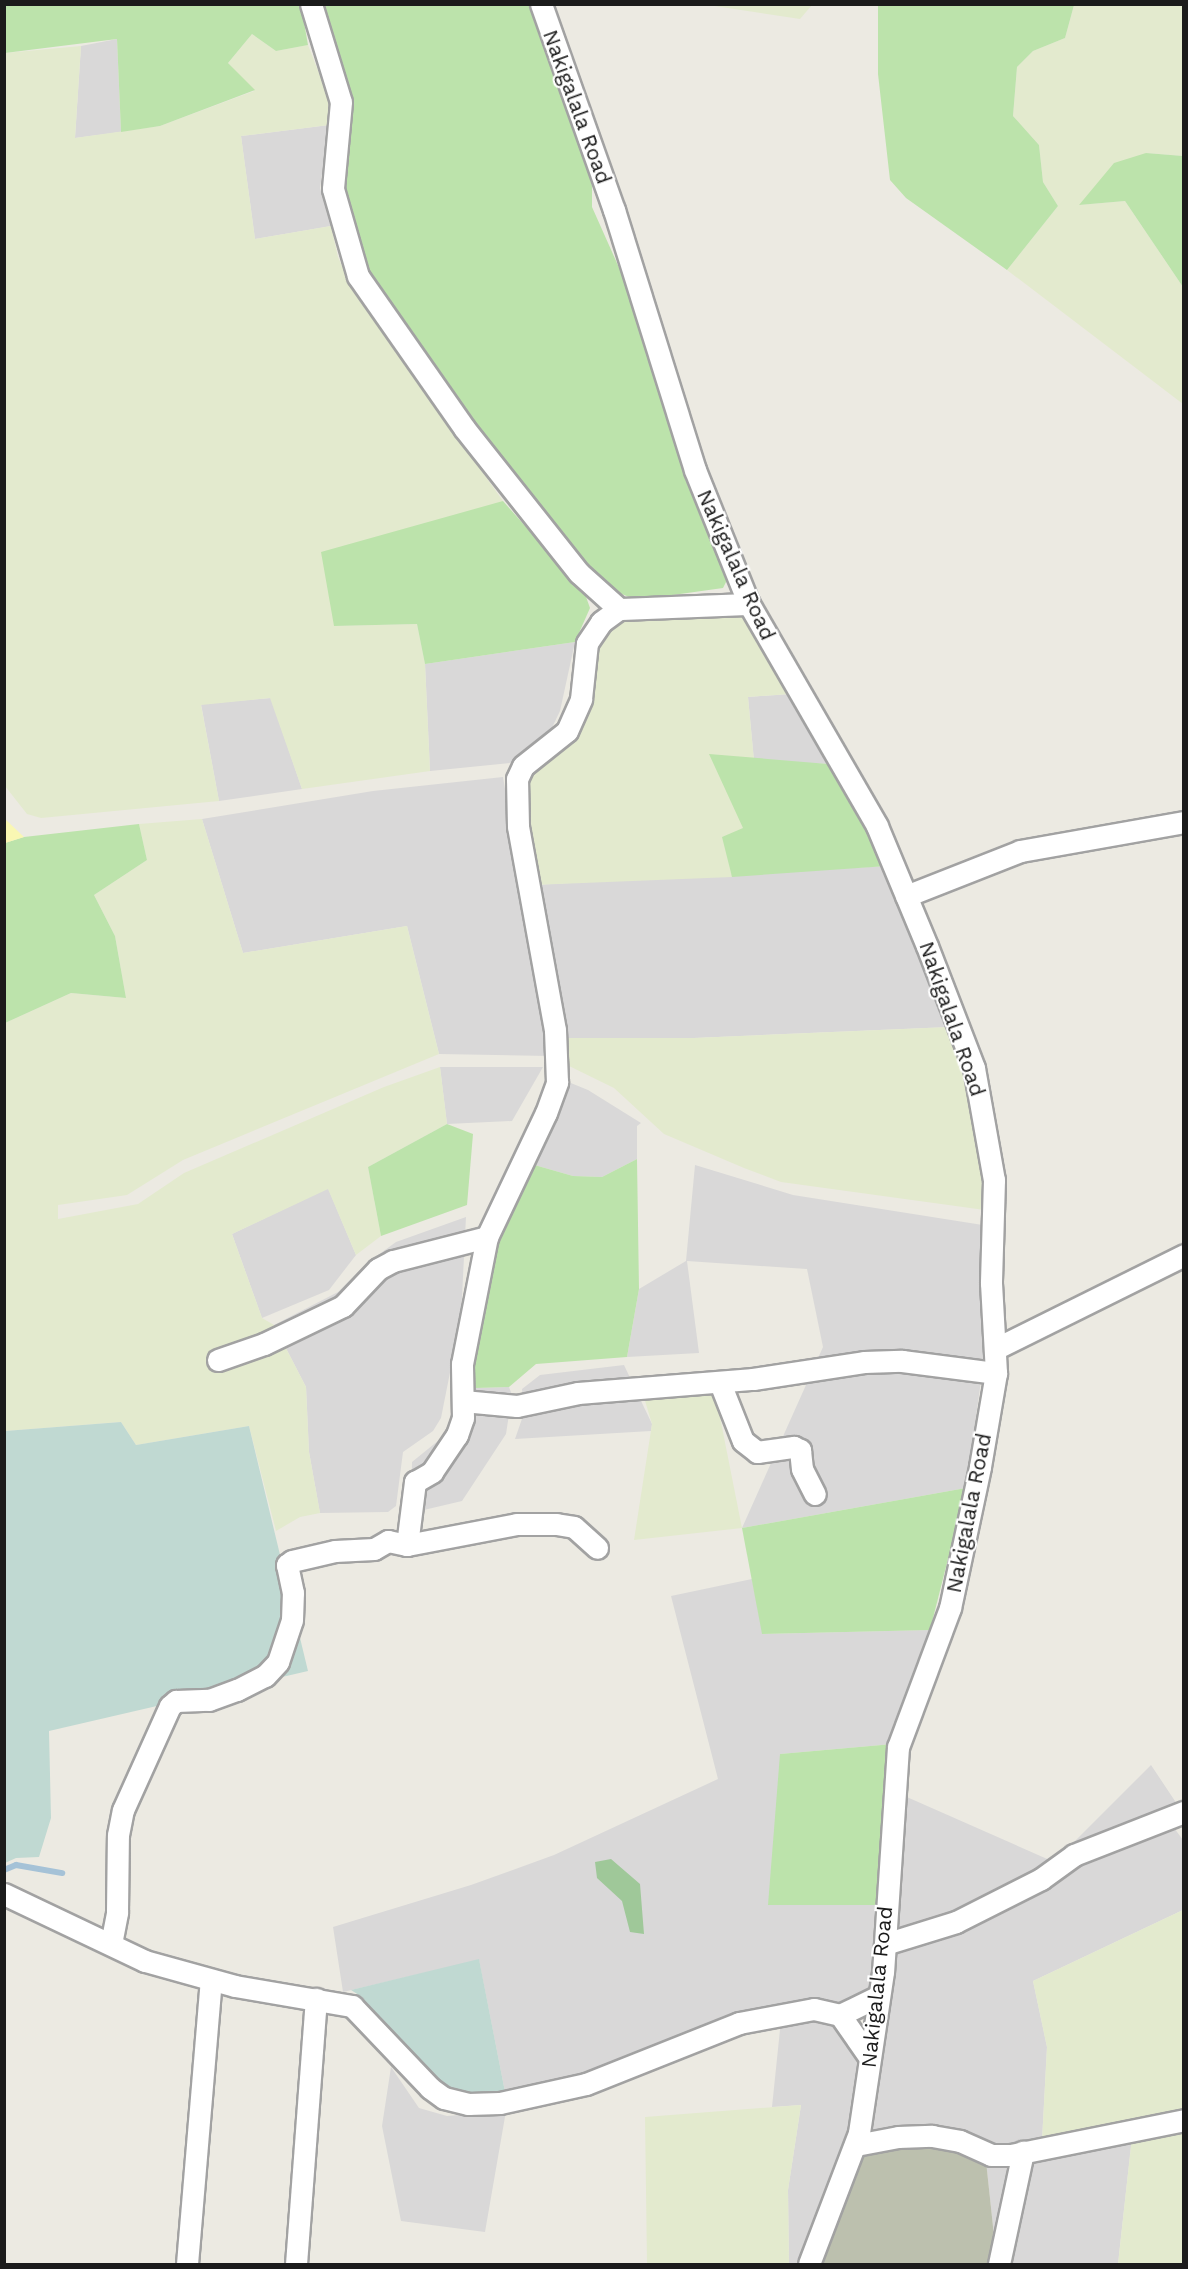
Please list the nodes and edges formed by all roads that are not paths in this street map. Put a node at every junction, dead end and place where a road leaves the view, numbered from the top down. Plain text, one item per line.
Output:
1 (311, 4) edge
2 (541, 4) edge
3 (749, 604) junction
4 (619, 609) junction
5 (1184, 822) edge
6 (906, 896) junction
7 (487, 1237) junction
8 (1184, 1255) edge
9 (997, 1348) junction
10 (218, 1360) dead end
11 (996, 1373) junction
12 (720, 1383) junction
13 (463, 1401) junction
14 (815, 1494) dead end
15 (407, 1545) junction
16 (597, 1548) dead end
17 (1184, 1812) edge
18 (4, 1894) edge
19 (111, 1944) junction
20 (885, 1944) junction
21 (212, 1981) junction
22 (879, 1996) junction
23 (316, 1999) junction
24 (840, 2015) junction
25 (870, 2058) junction
26 (1184, 2120) edge
27 (856, 2145) junction
28 (1023, 2152) junction
29 (187, 2265) edge
30 (296, 2265) edge
31 (809, 2265) edge
32 (999, 2265) edge

1 - 4 street
2 - 3 street, Nakigalala Road
3 - 4 street
3 - 6 street, Nakigalala Road
4 - 7 street
5 - 6 street
6 - 9 street, Nakigalala Road
7 - 10 street
7 - 13 street
8 - 9 street
9 - 11 street, Nakigalala Road
11 - 12 street
11 - 20 street, Nakigalala Road
12 - 13 street
12 - 14 street
13 - 15 street
15 - 16 street
15 - 19 street
17 - 20 street
18 - 19 street
19 - 21 street
20 - 22 street, Nakigalala Road
21 - 23 street
21 - 29 street
22 - 24 street
22 - 25 street, Nakigalala Road
23 - 24 street
23 - 30 street
24 - 25 street
25 - 27 street, Nakigalala Road
26 - 28 street
27 - 28 street
27 - 31 street, Nakigalala Road
28 - 32 street

